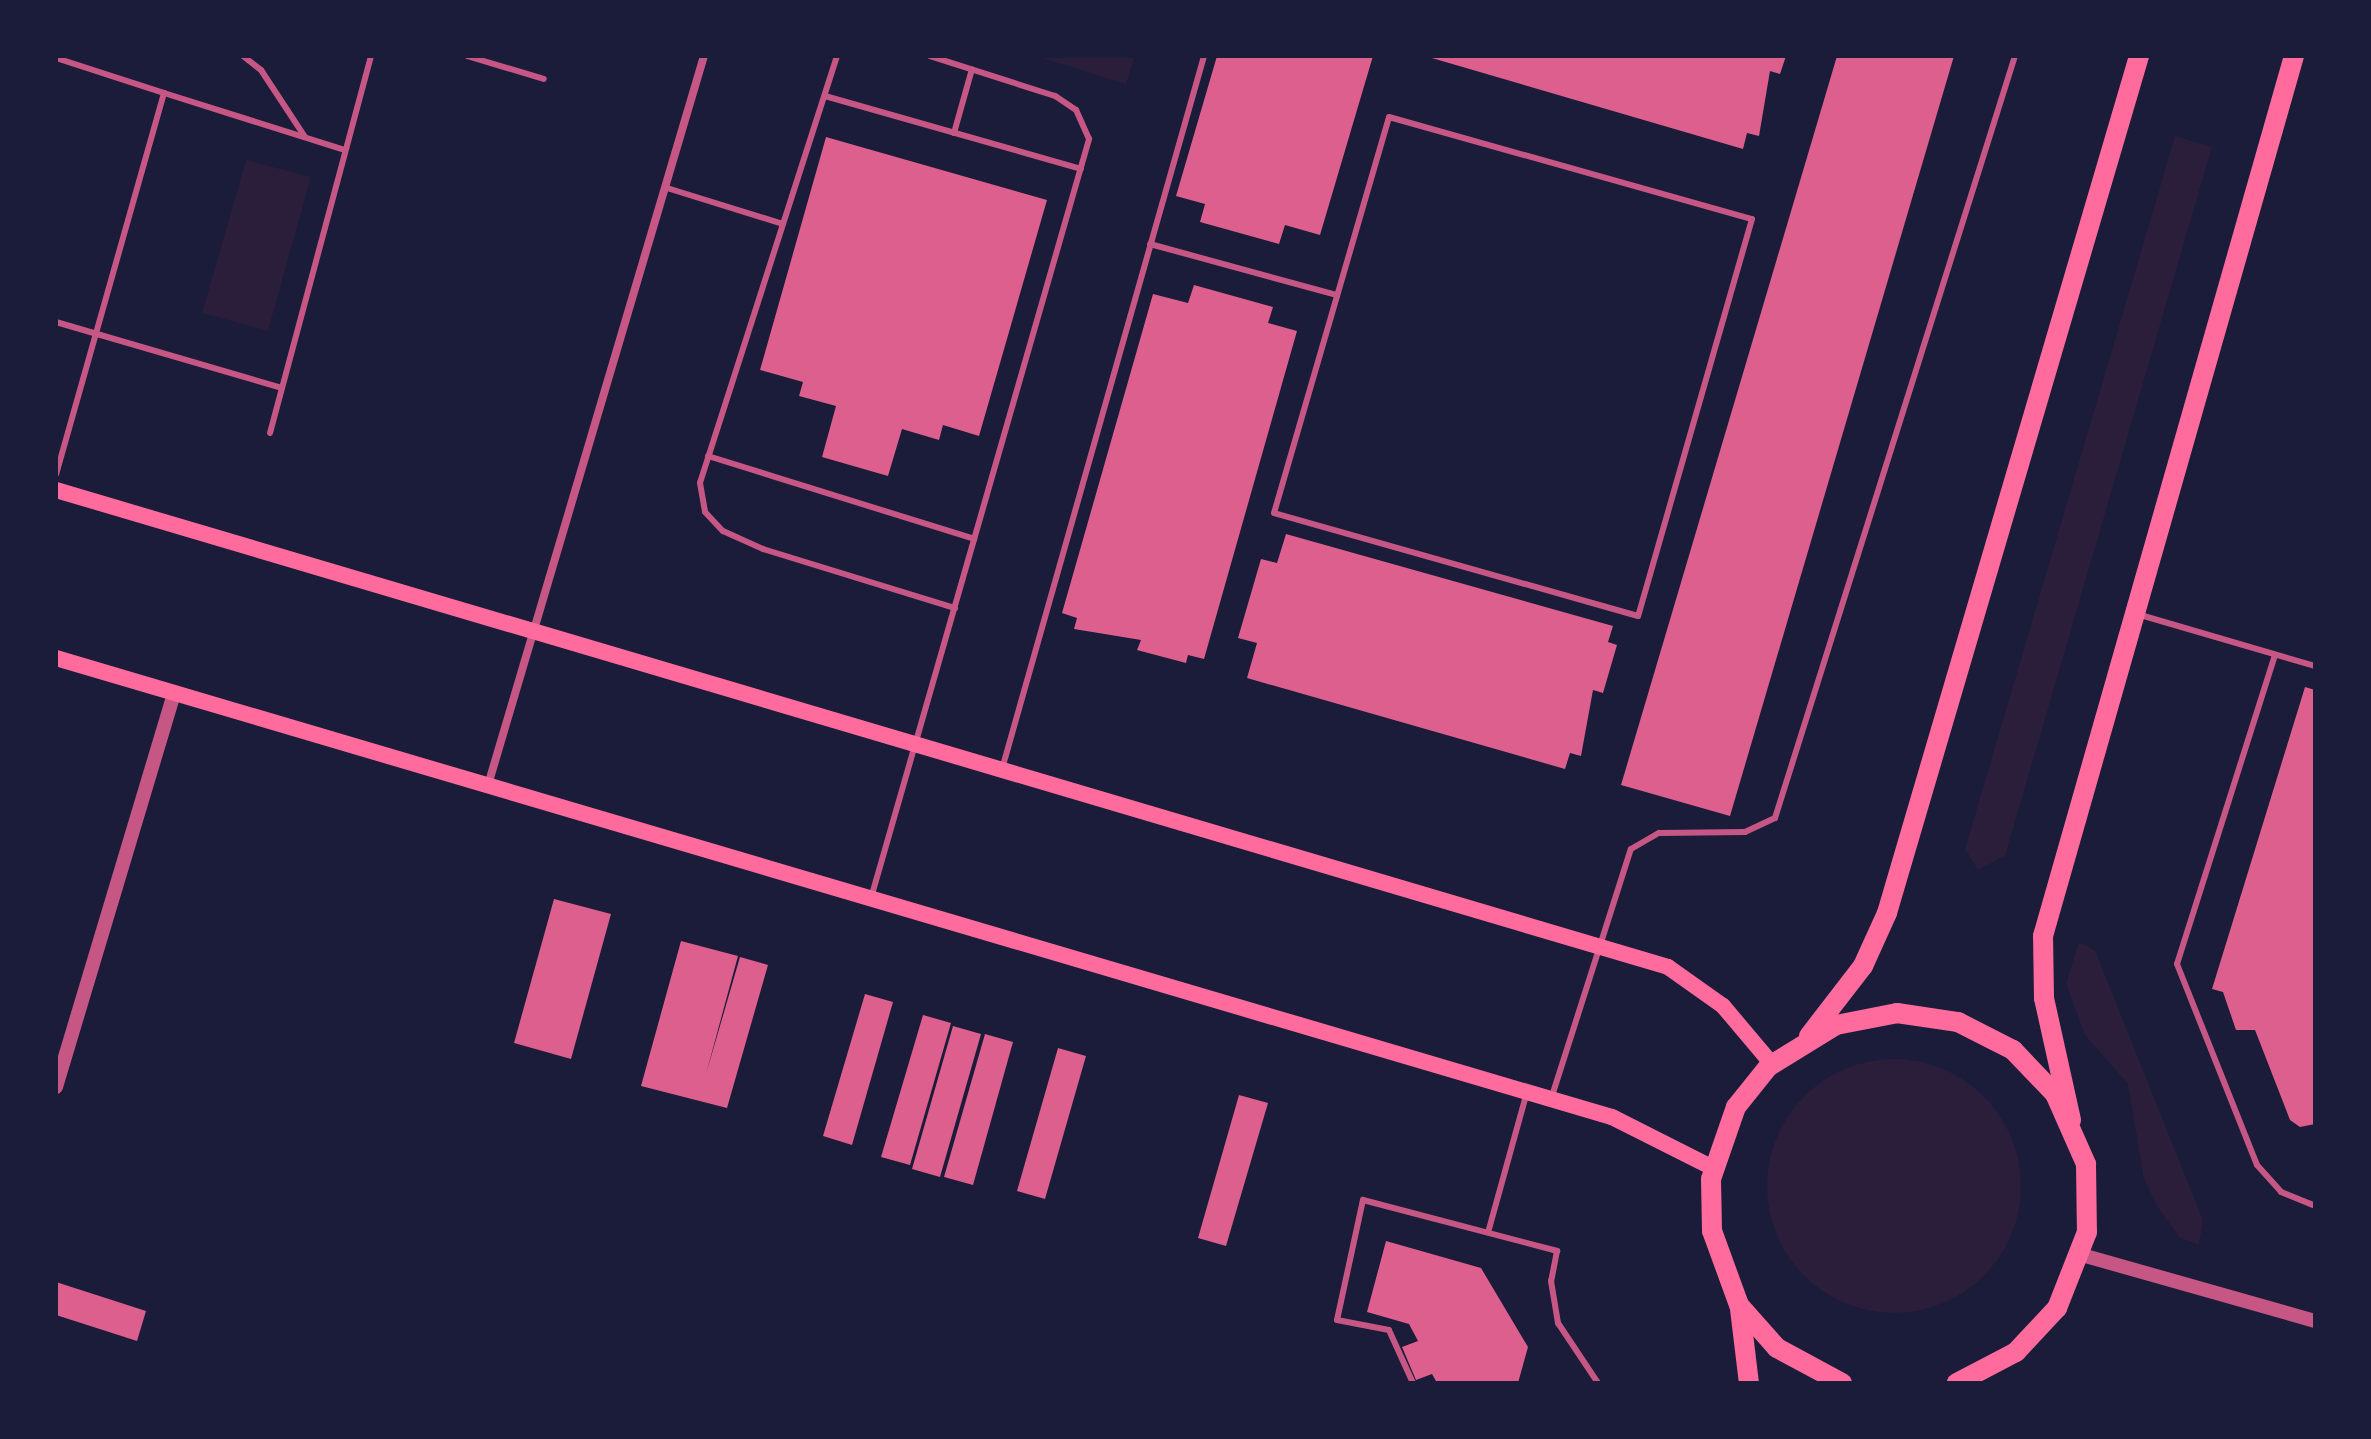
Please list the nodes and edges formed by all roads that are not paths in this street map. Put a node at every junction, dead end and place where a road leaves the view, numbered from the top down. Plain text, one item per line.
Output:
1 (243, 56) edge
2 (371, 56) edge
3 (467, 56) edge
4 (704, 56) edge
5 (837, 56) edge
6 (930, 56) edge
7 (1204, 56) edge
8 (2015, 56) edge
9 (2139, 56) edge
10 (2294, 56) edge
11 (56, 58) edge
12 (972, 69) junction
13 (544, 79) dead end
14 (164, 93) junction
15 (825, 96) junction
16 (954, 133) junction
17 (305, 137) junction
18 (345, 150) junction
19 (1081, 169) junction
20 (667, 188) junction
21 (783, 224) junction
22 (1150, 244) junction
23 (1337, 295) junction
24 (56, 322) edge
25 (92, 334) junction
26 (282, 388) junction
27 (270, 433) dead end
28 (708, 456) junction
29 (56, 474) edge
30 (56, 490) edge
31 (974, 539) junction
32 (955, 608) junction
33 (2134, 613) junction
34 (535, 636) junction
35 (2275, 655) junction
36 (56, 658) edge
37 (2315, 666) edge
38 (174, 694) junction
39 (914, 745) junction
40 (1002, 769) junction
41 (488, 785) junction
42 (871, 898) junction
43 (1599, 944) junction
44 (1808, 1037) junction
45 (1772, 1064) junction
46 (56, 1087) edge
47 (1527, 1092) junction
48 (1551, 1099) junction
49 (2071, 1120) junction
50 (1713, 1168) junction
51 (2315, 1206) edge
52 (1489, 1229) junction
53 (2082, 1255) junction
54 (1739, 1305) junction
55 (2315, 1321) edge
56 (1962, 1382) edge
57 (1413, 1383) edge
58 (1598, 1383) edge
59 (1749, 1383) edge
60 (1842, 1383) edge

1 - 17 lane
2 - 18 lane
3 - 13 lane
4 - 20 street
5 - 15 lane
6 - 12 lane
7 - 22 lane
8 - 43 lane
9 - 44 main road
10 - 33 main road
11 - 14 lane
12 - 16 lane
12 - 19 lane
14 - 17 lane
14 - 25 lane
15 - 16 lane
15 - 21 lane
16 - 19 lane
17 - 18 lane
18 - 26 lane
19 - 31 lane
20 - 21 lane
20 - 34 street
21 - 28 lane
22 - 23 lane
22 - 40 lane
23 - 23 lane
24 - 25 lane
25 - 26 lane
25 - 29 lane
26 - 27 lane
28 - 31 lane
28 - 32 lane
30 - 34 main road
31 - 32 lane
32 - 39 lane
33 - 35 lane
33 - 49 main road
34 - 39 main road
34 - 41 street
35 - 37 lane
35 - 51 lane
36 - 38 main road
38 - 41 main road
38 - 46 street
39 - 40 main road
39 - 42 lane
40 - 43 main road
41 - 42 main road
42 - 47 main road
43 - 45 main road
43 - 48 lane
44 - 45 main road
44 - 49 main road
45 - 50 main road
47 - 48 main road
47 - 52 lane
48 - 50 main road
49 - 53 main road
50 - 54 main road
52 - 57 lane
52 - 58 lane
53 - 55 street
53 - 56 main road
54 - 59 main road
54 - 60 main road

